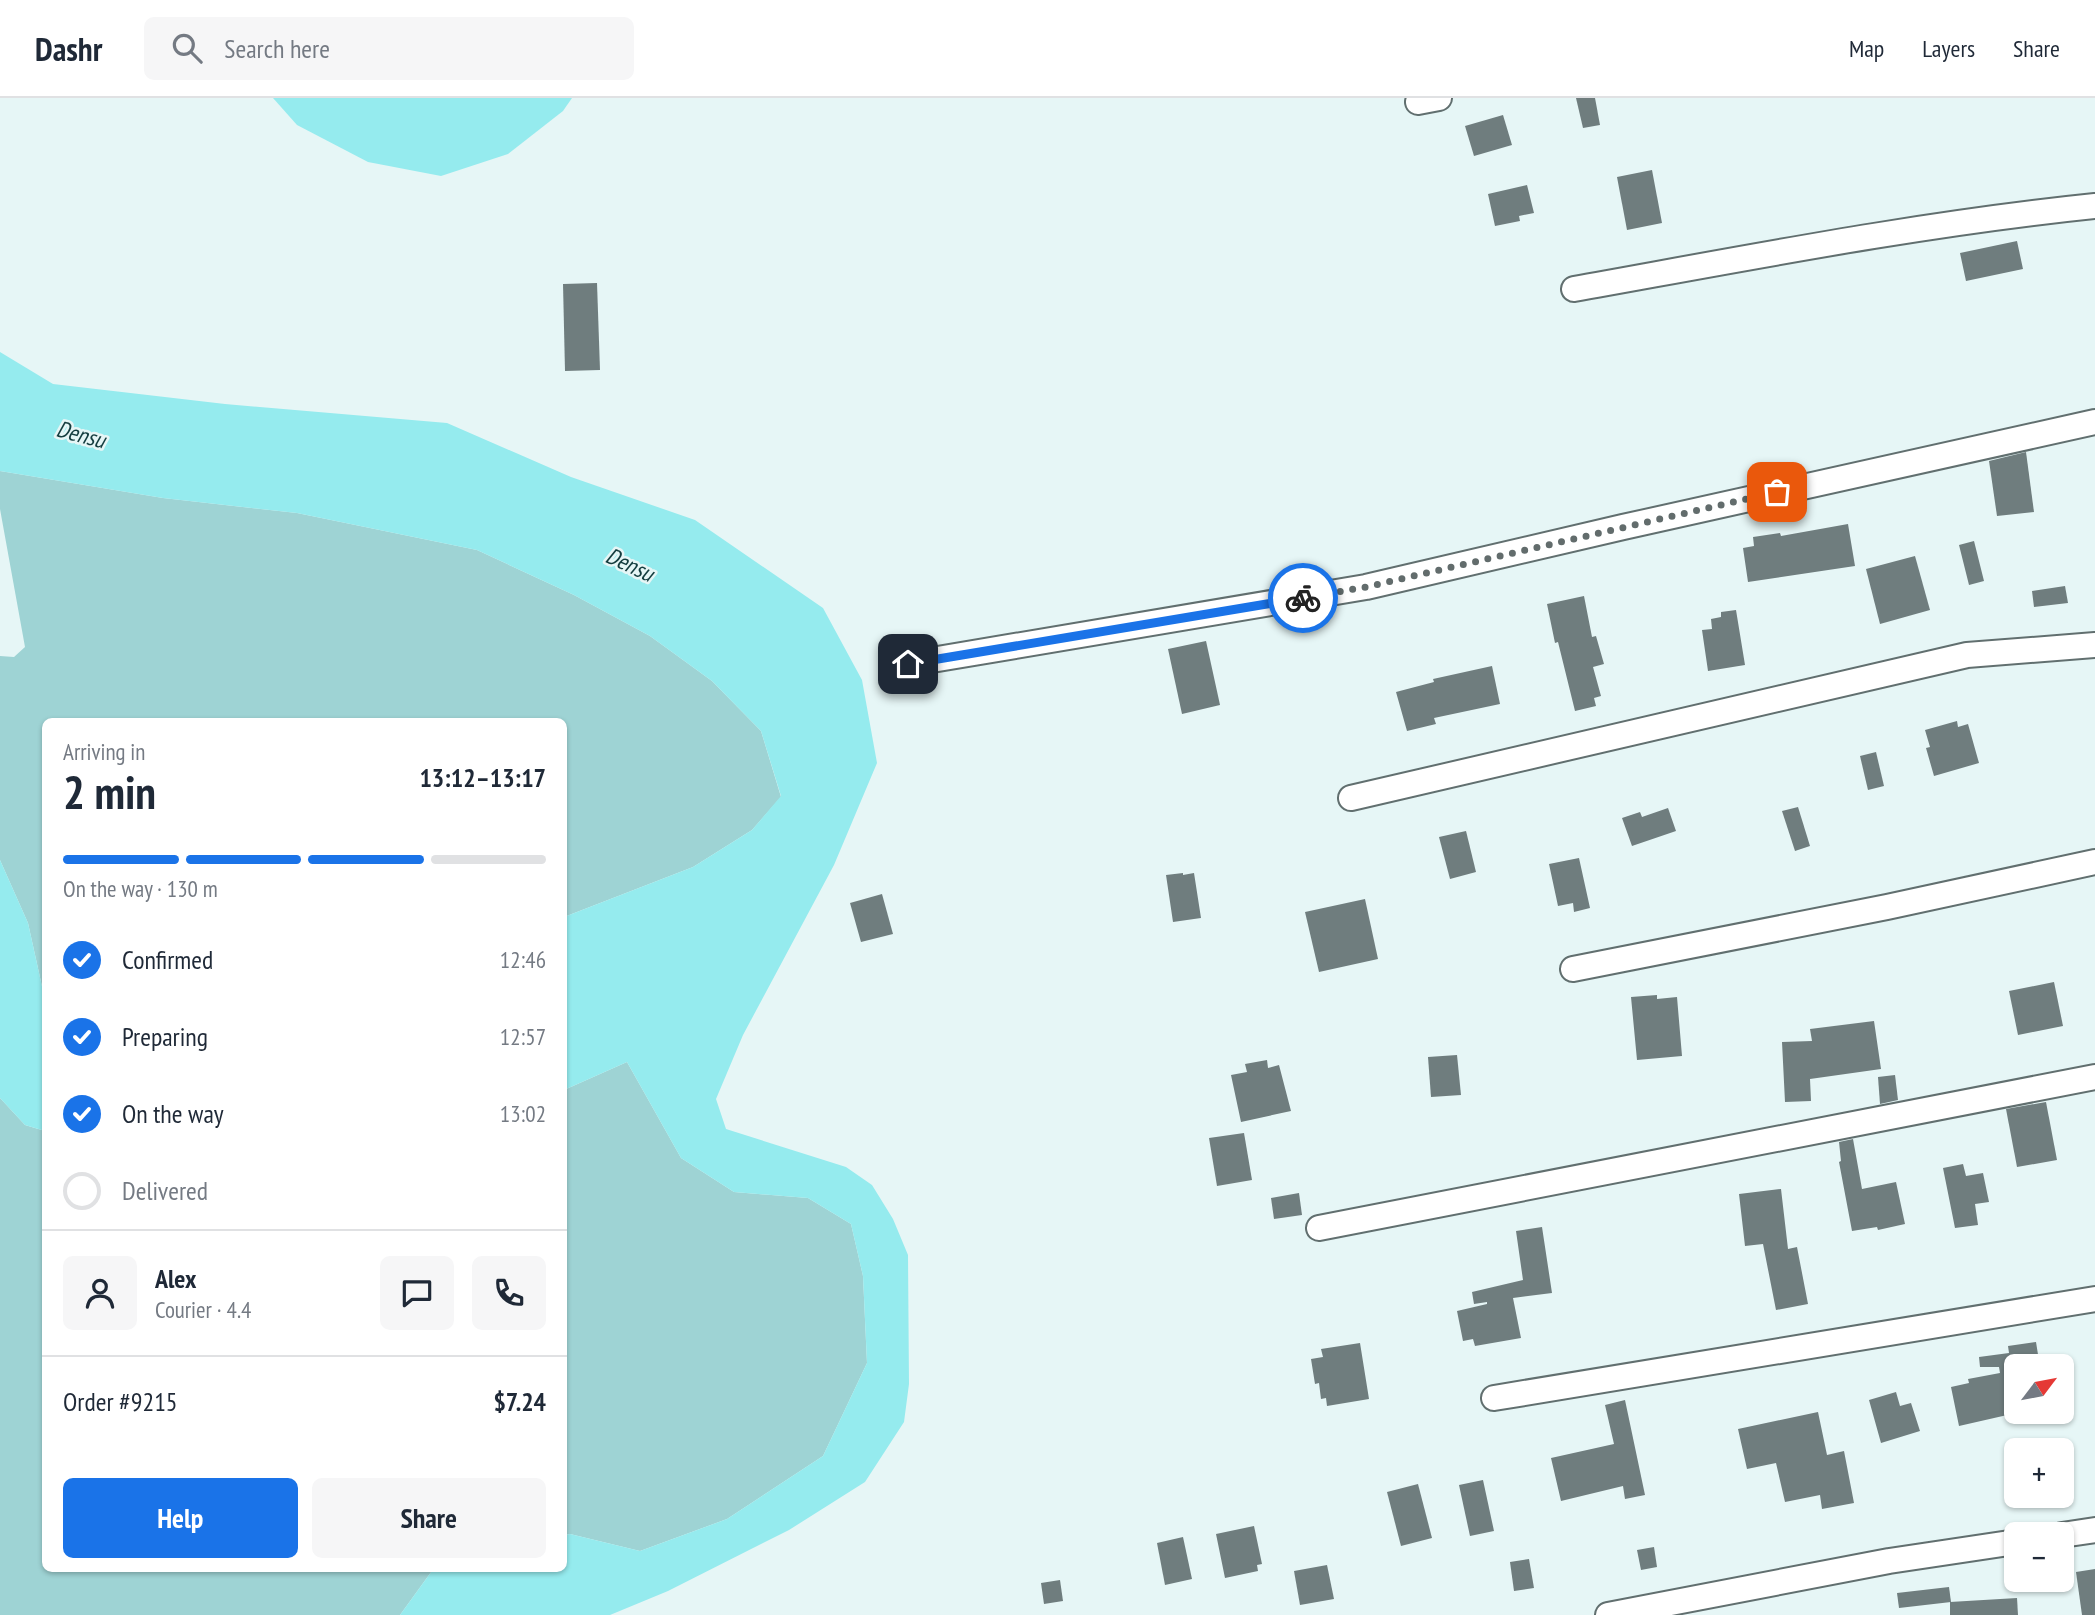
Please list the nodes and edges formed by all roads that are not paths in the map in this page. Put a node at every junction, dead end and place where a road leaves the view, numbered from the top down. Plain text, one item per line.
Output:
1 (2095, 206) edge
2 (1574, 289) dead end
3 (2095, 422) edge
4 (2095, 645) edge
5 (908, 664) dead end
6 (1351, 798) dead end
7 (2095, 862) edge
8 (1573, 969) dead end
9 (2095, 1077) edge
10 (1318, 1228) dead end
11 (2095, 1299) edge
12 (1494, 1398) dead end
13 (2095, 1530) edge
14 (2074, 1533) edge
15 (2004, 1544) edge
16 (1608, 1615) edge

1 - 2 street
3 - 5 street
4 - 6 street
7 - 8 street
9 - 10 street
11 - 12 street
13 - 14 street
15 - 16 street

